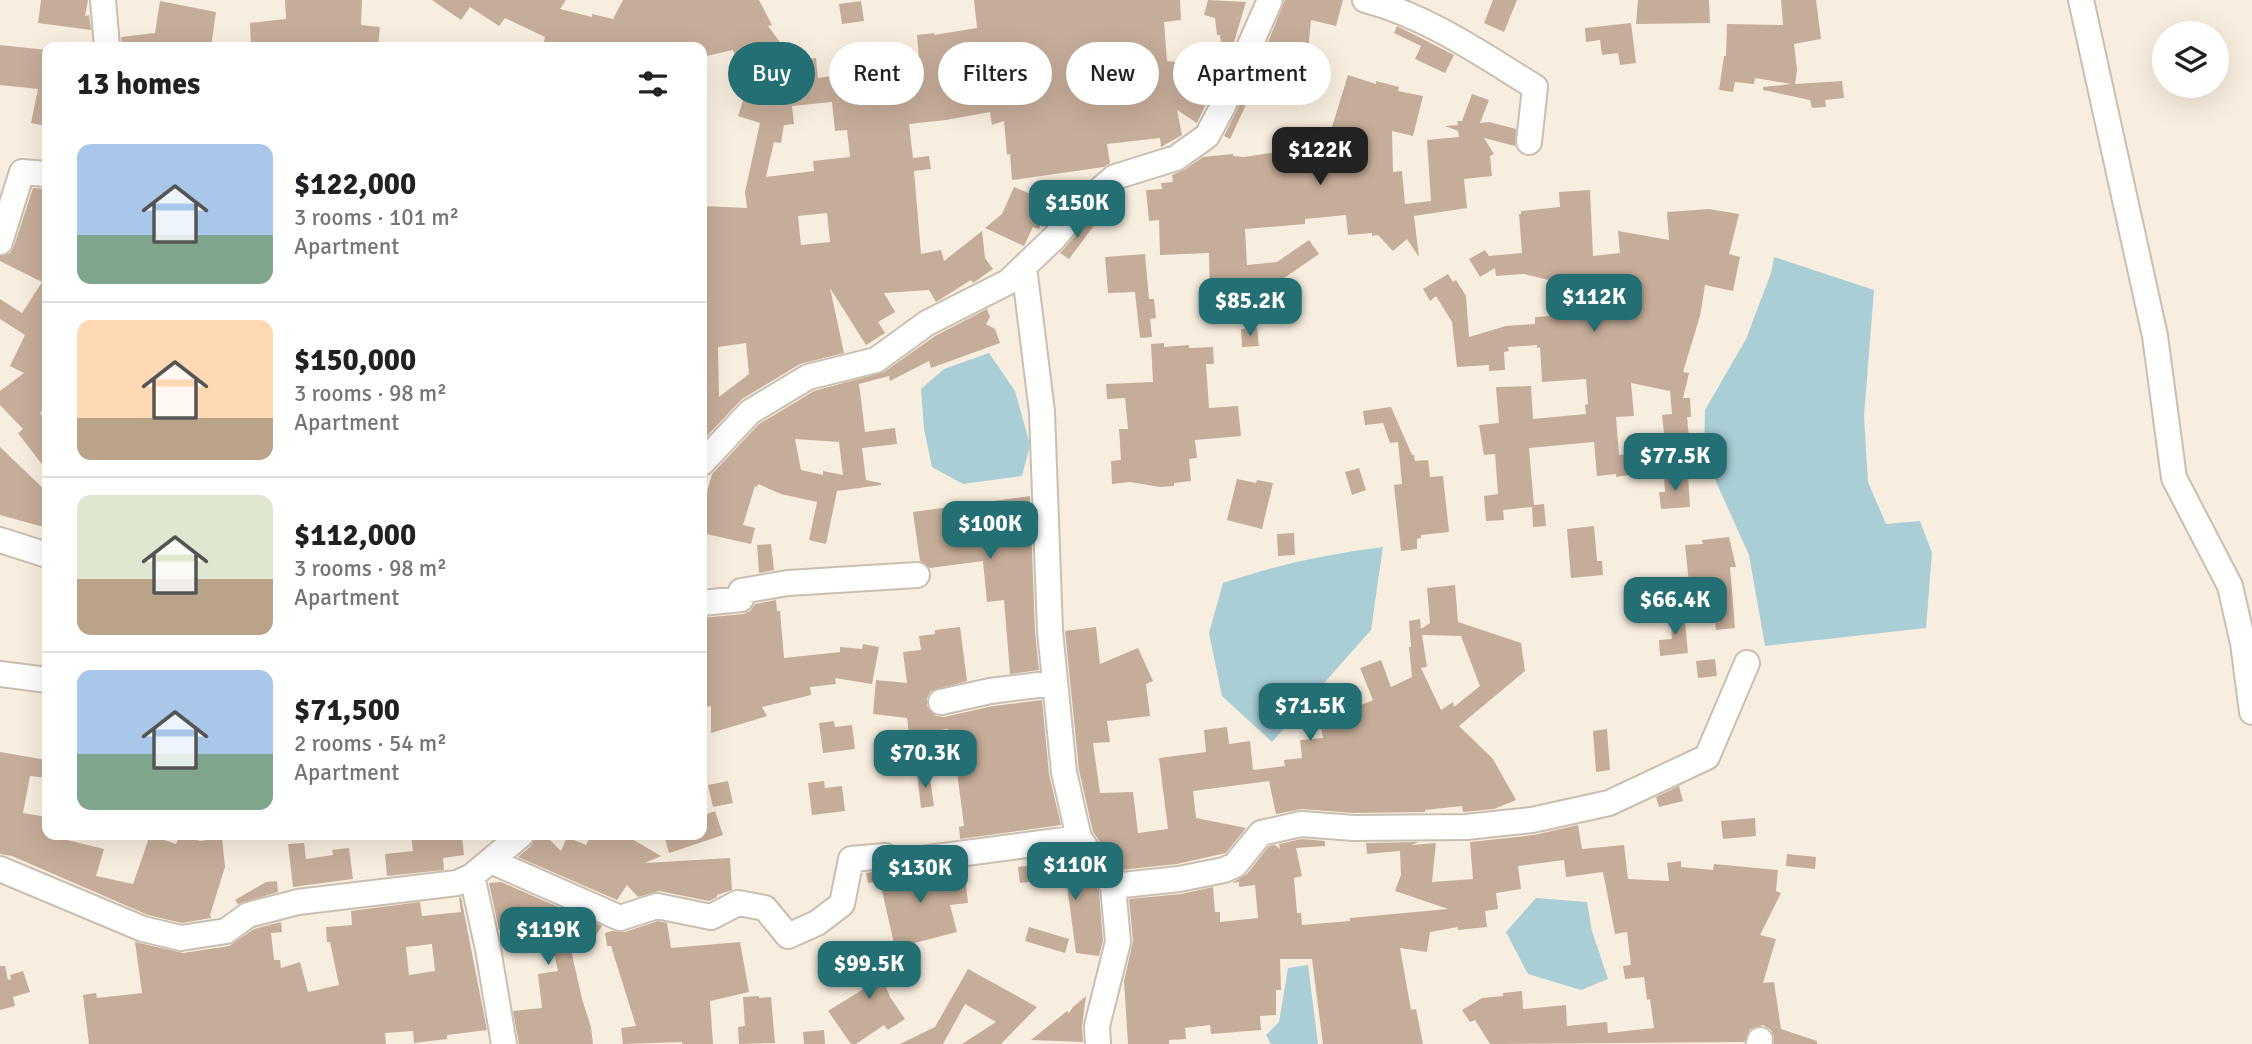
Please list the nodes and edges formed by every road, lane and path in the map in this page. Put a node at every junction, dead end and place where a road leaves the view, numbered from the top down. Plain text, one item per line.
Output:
1 (103, 0) edge
2 (1270, 0) edge
3 (1365, 0) edge
4 (2081, 0) edge
5 (107, 42) edge
6 (1529, 142) dead end
7 (42, 174) edge
8 (0, 243) edge
9 (1024, 267) junction
10 (710, 443) edge
11 (0, 540) edge
12 (42, 553) edge
13 (917, 575) dead end
14 (707, 603) edge
15 (1747, 663) dead end
16 (0, 674) edge
17 (42, 679) edge
18 (1054, 683) junction
19 (941, 702) dead end
20 (2252, 712) edge
21 (1079, 838) junction
22 (515, 840) edge
23 (492, 861) junction
24 (0, 869) edge
25 (472, 876) junction
26 (1113, 886) junction
27 (504, 1044) edge
28 (1098, 1044) edge

1 - 5 street
2 - 9 street
3 - 6 street
4 - 20 street
7 - 8 street
9 - 10 street
9 - 18 street
11 - 12 street
13 - 14 street
15 - 26 street
16 - 17 street
18 - 19 street
18 - 21 street
21 - 23 street
21 - 26 street
22 - 23 street
23 - 25 street
24 - 25 street
25 - 27 street
26 - 28 street

